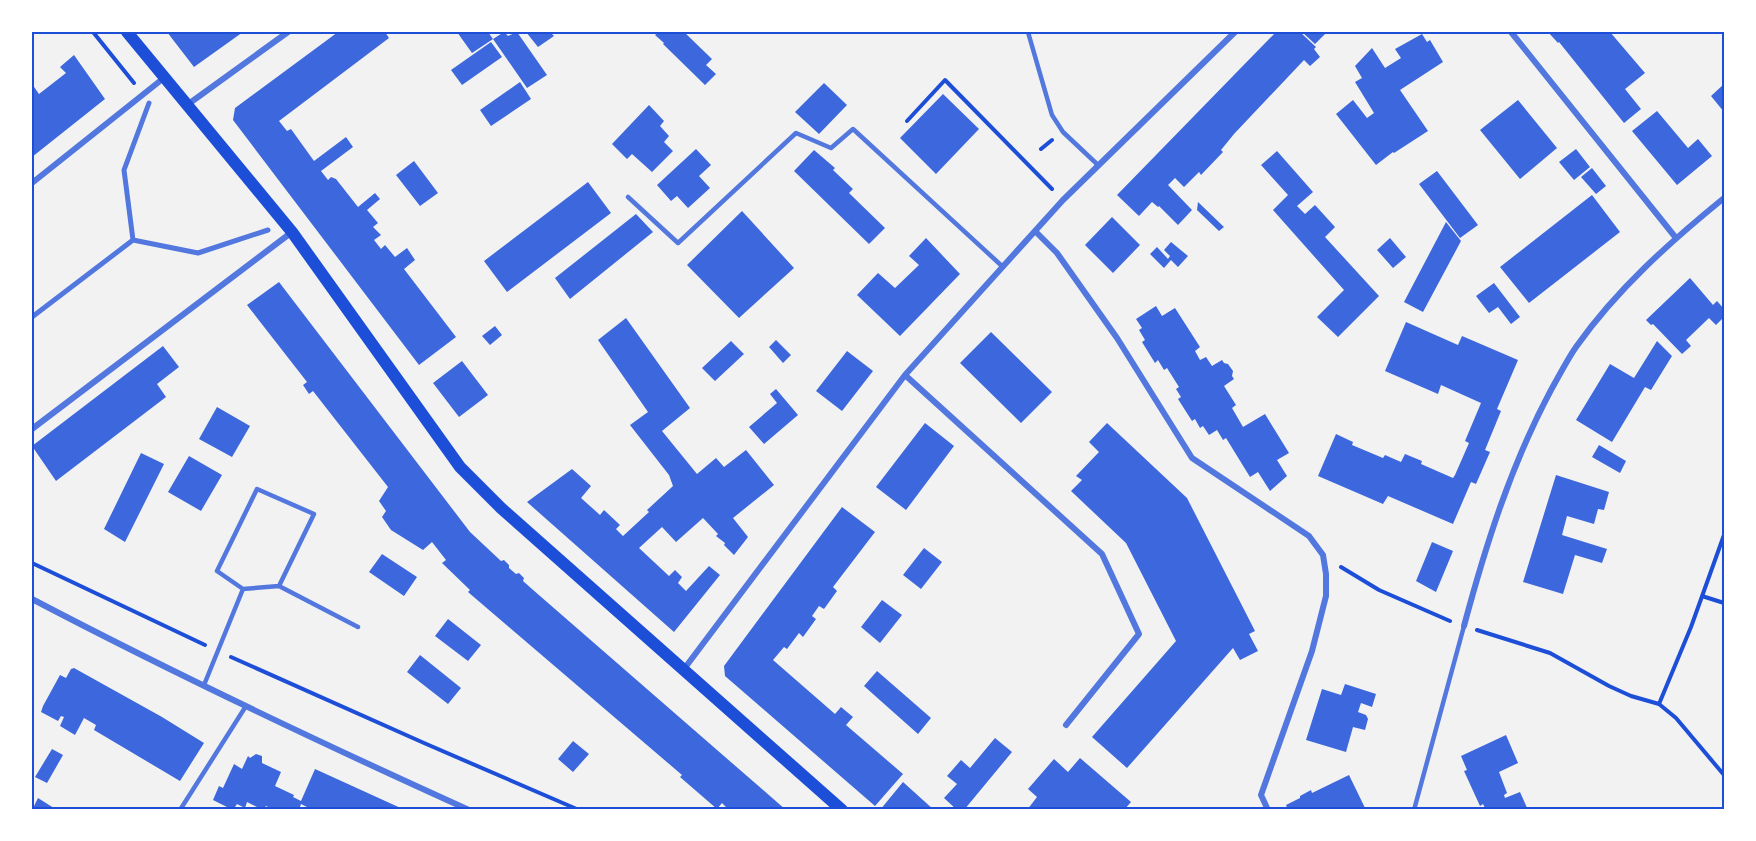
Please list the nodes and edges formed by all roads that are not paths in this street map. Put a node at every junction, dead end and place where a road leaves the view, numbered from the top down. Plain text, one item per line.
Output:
1 (127, 32) edge
2 (288, 32) edge
3 (1028, 32) edge
4 (1235, 32) edge
5 (1511, 32) edge
6 (165, 77) junction
7 (149, 103) dead end
8 (188, 105) junction
9 (1098, 165) junction
10 (32, 183) edge
11 (628, 197) dead end
12 (1725, 198) edge
13 (268, 230) dead end
14 (1035, 231) junction
15 (292, 232) junction
16 (1676, 238) junction
17 (133, 240) junction
18 (1003, 267) junction
19 (32, 317) edge
20 (905, 375) junction
21 (32, 429) edge
22 (279, 586) junction
23 (243, 590) junction
24 (32, 599) edge
25 (1464, 626) joint
26 (358, 627) dead end
27 (684, 669) junction
28 (204, 685) junction
29 (246, 706) junction
30 (1066, 725) dead end
31 (180, 810) edge
32 (469, 810) edge
33 (842, 810) edge
34 (1268, 810) edge
35 (1414, 810) edge

1 - 6 main road
2 - 8 street
3 - 9 lane
4 - 9 street
5 - 16 street
6 - 8 main road
6 - 10 street
7 - 17 street
8 - 15 main road
9 - 14 street
11 - 18 lane
12 - 16 street
13 - 17 street
14 - 18 street
14 - 34 street
15 - 21 street
15 - 27 main road
16 - 25 street
17 - 19 street
18 - 20 street
20 - 27 street
20 - 30 street
22 - 23 lane
22 - 23 lane
22 - 26 lane
23 - 28 lane
24 - 28 street
25 - 35 lane
27 - 33 main road
28 - 29 street
29 - 31 lane
29 - 32 street

